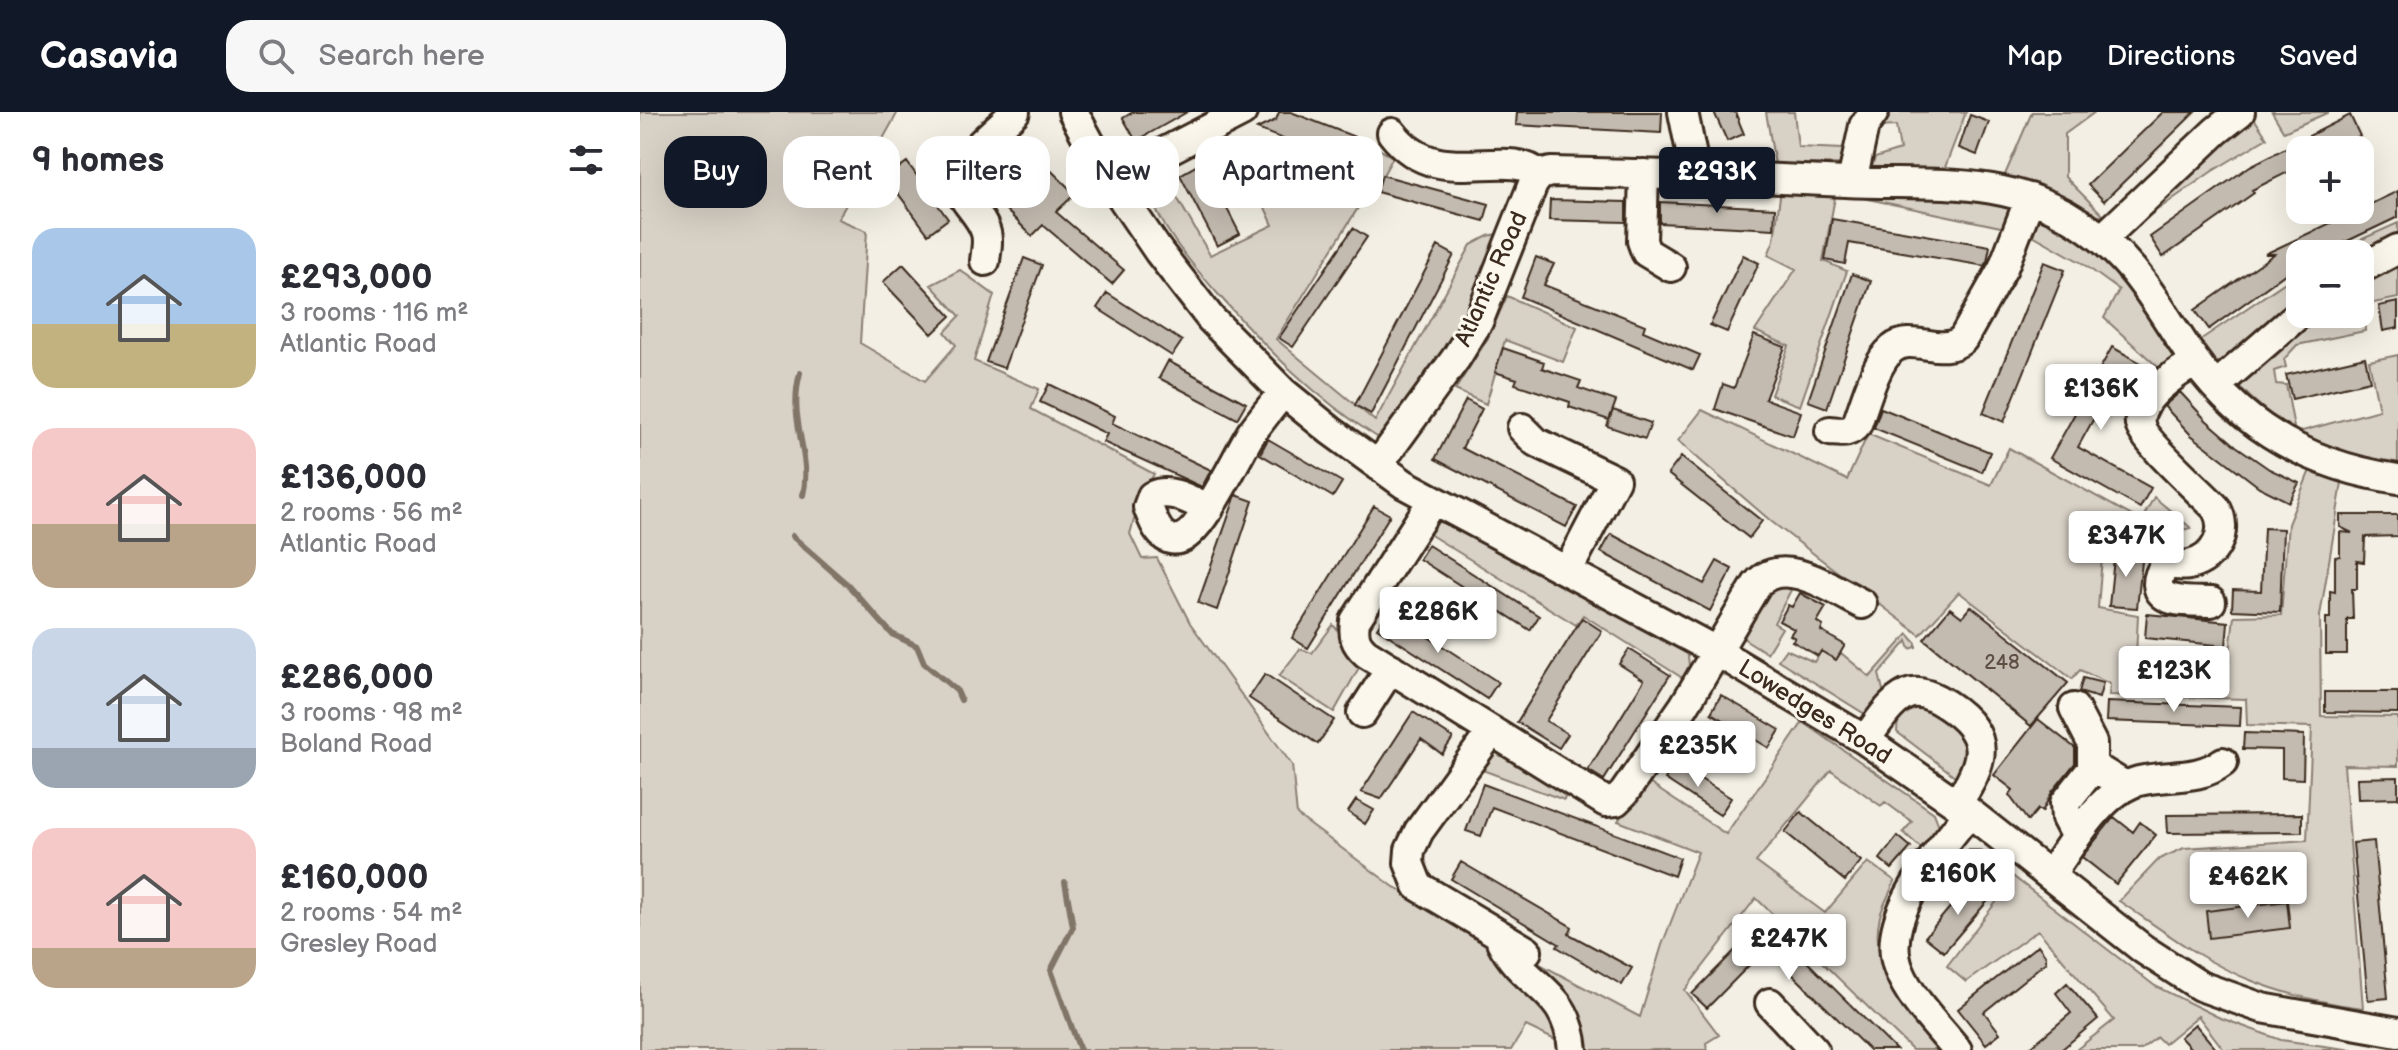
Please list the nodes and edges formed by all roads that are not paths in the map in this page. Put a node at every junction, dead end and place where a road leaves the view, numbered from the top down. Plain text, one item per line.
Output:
1 (1015, 112) edge
2 (1073, 112) edge
3 (1242, 112) edge
4 (1683, 112) edge
5 (1874, 112) edge
6 (2240, 112) edge
7 (1392, 133) dead end
8 (1086, 136) edge
9 (1179, 144) edge
10 (1644, 174) junction
11 (1540, 175) junction
12 (1696, 176) junction
13 (1852, 182) junction
14 (2030, 198) junction
15 (1129, 208) edge
16 (2102, 239) junction
17 (2398, 249) edge
18 (985, 261) dead end
19 (2374, 262) edge
20 (1671, 267) dead end
21 (2286, 325) edge
22 (2196, 362) junction
23 (2216, 386) junction
24 (1283, 392) junction
25 (1522, 428) dead end
26 (1830, 431) dead end
27 (1378, 465) junction
28 (2398, 479) edge
29 (1433, 500) junction
30 (1209, 509) dead end
31 (1568, 570) junction
32 (2211, 602) dead end
33 (1862, 604) dead end
34 (1716, 651) junction
35 (1391, 668) junction
36 (2074, 708) dead end
37 (1362, 713) dead end
38 (1492, 731) junction
39 (1865, 740) junction
40 (2223, 762) dead end
41 (2092, 769) junction
42 (2125, 786) junction
43 (1963, 808) junction
44 (2076, 837) junction
45 (2050, 875) junction
46 (1499, 936) junction
47 (1527, 951) dead end
48 (1770, 1003) dead end
49 (2398, 1032) edge
50 (1573, 1050) edge
51 (1814, 1050) edge
52 (1957, 1050) edge

1 - 18 street
2 - 8 street, Lowedges Road
3 - 9 street
4 - 12 street
5 - 13 street
6 - 16 street
7 - 11 street
10 - 11 street
10 - 12 street
10 - 20 street
11 - 27 street, Atlantic Road
12 - 13 street
13 - 14 street
14 - 16 street
14 - 26 street
15 - 24 street, Lowedges Road
16 - 22 street
17 - 19 street
21 - 23 street
22 - 23 street
22 - 32 street
23 - 28 street
24 - 27 street, Lowedges Road
24 - 30 street
25 - 31 street
27 - 29 street, Lowedges Road
29 - 31 street, Lowedges Road
29 - 35 street
31 - 34 street, Lowedges Road
33 - 34 street
34 - 38 street
34 - 39 street, Lowedges Road
35 - 37 street
35 - 38 street
36 - 41 street
38 - 46 street
39 - 43 street, Lowedges Road
39 - 43 street
40 - 42 street
41 - 42 street
41 - 44 street
42 - 44 street
43 - 45 street, Lowedges Road
43 - 52 street
44 - 45 street
45 - 49 street, Lowedges Road
46 - 47 street
46 - 50 street
48 - 51 street

